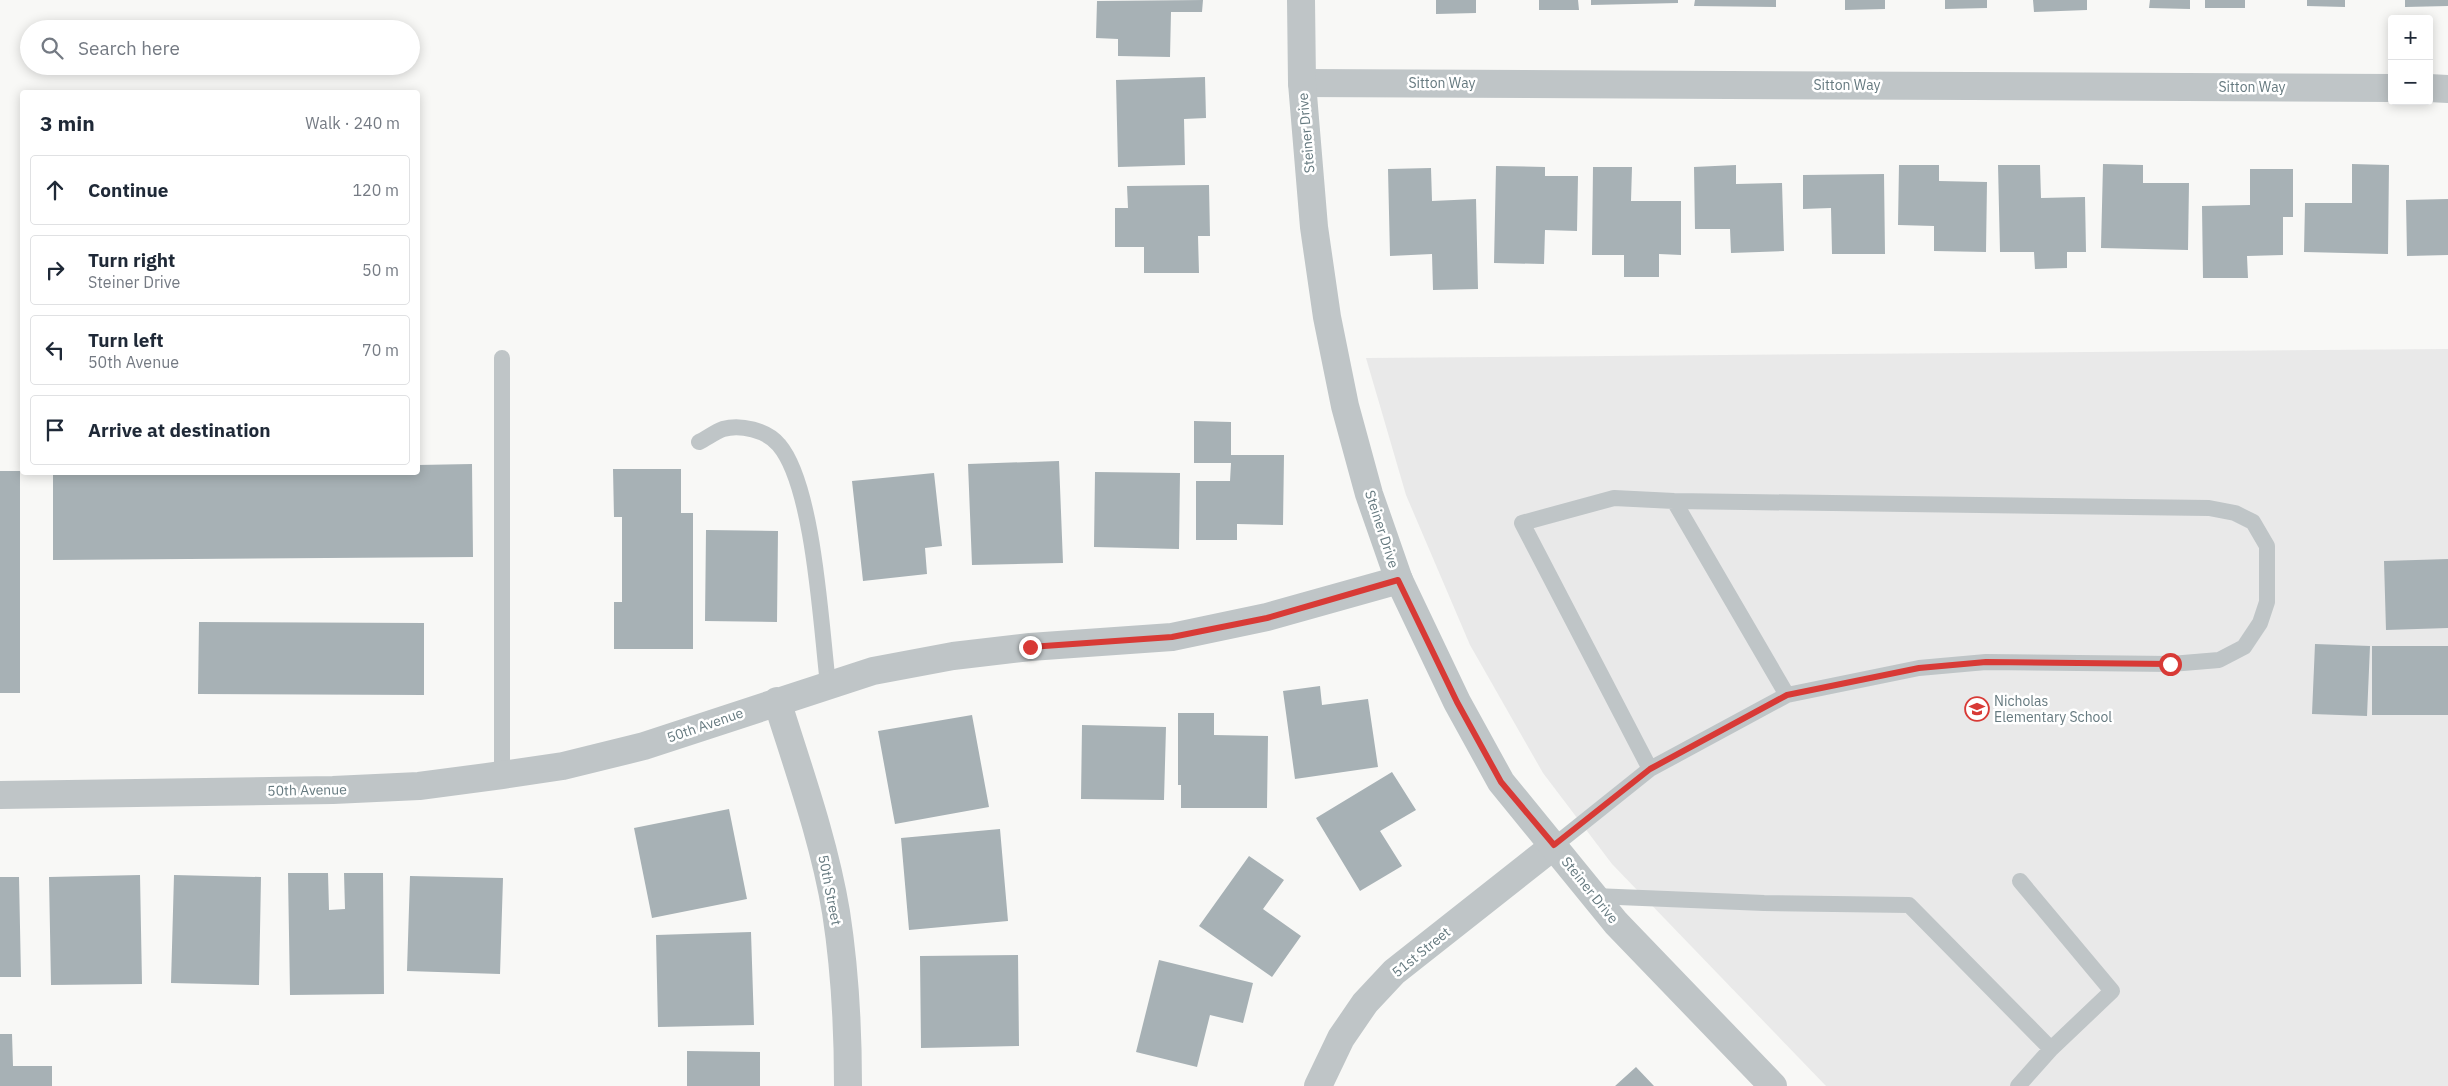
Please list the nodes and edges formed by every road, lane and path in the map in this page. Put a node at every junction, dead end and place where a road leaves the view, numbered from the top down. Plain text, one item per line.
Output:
1 (1301, 0) edge
2 (1302, 82) junction
3 (2388, 88) edge
4 (2433, 88) edge
5 (2448, 88) edge
6 (502, 358) dead end
7 (699, 442) dead end
8 (1674, 501) junction
9 (1398, 580) junction
10 (828, 684) junction
11 (1787, 695) junction
12 (776, 701) junction
13 (1650, 769) junction
14 (502, 775) junction
15 (0, 794) edge
16 (1554, 845) junction
17 (2020, 881) dead end
18 (1594, 896) junction
19 (2051, 1049) junction
20 (848, 1086) edge
21 (1318, 1086) edge
22 (1773, 1086) edge
23 (2018, 1086) edge

1 - 2 street, Steiner Drive
2 - 3 street, Sitton Way
2 - 9 street, Steiner Drive
4 - 5 street
6 - 14 lane
7 - 10 lane
8 - 11 lane
8 - 11 lane
8 - 13 lane
9 - 10 street, 50th Avenue
9 - 16 street, Steiner Drive
10 - 12 street, 50th Avenue
11 - 13 lane
12 - 14 street, 50th Avenue
12 - 20 street, 50th Street
13 - 16 lane
14 - 15 street, 50th Avenue
16 - 18 street, Steiner Drive
16 - 21 street, 51st Street
17 - 19 lane
18 - 19 lane
18 - 22 street, Steiner Drive
19 - 23 lane

